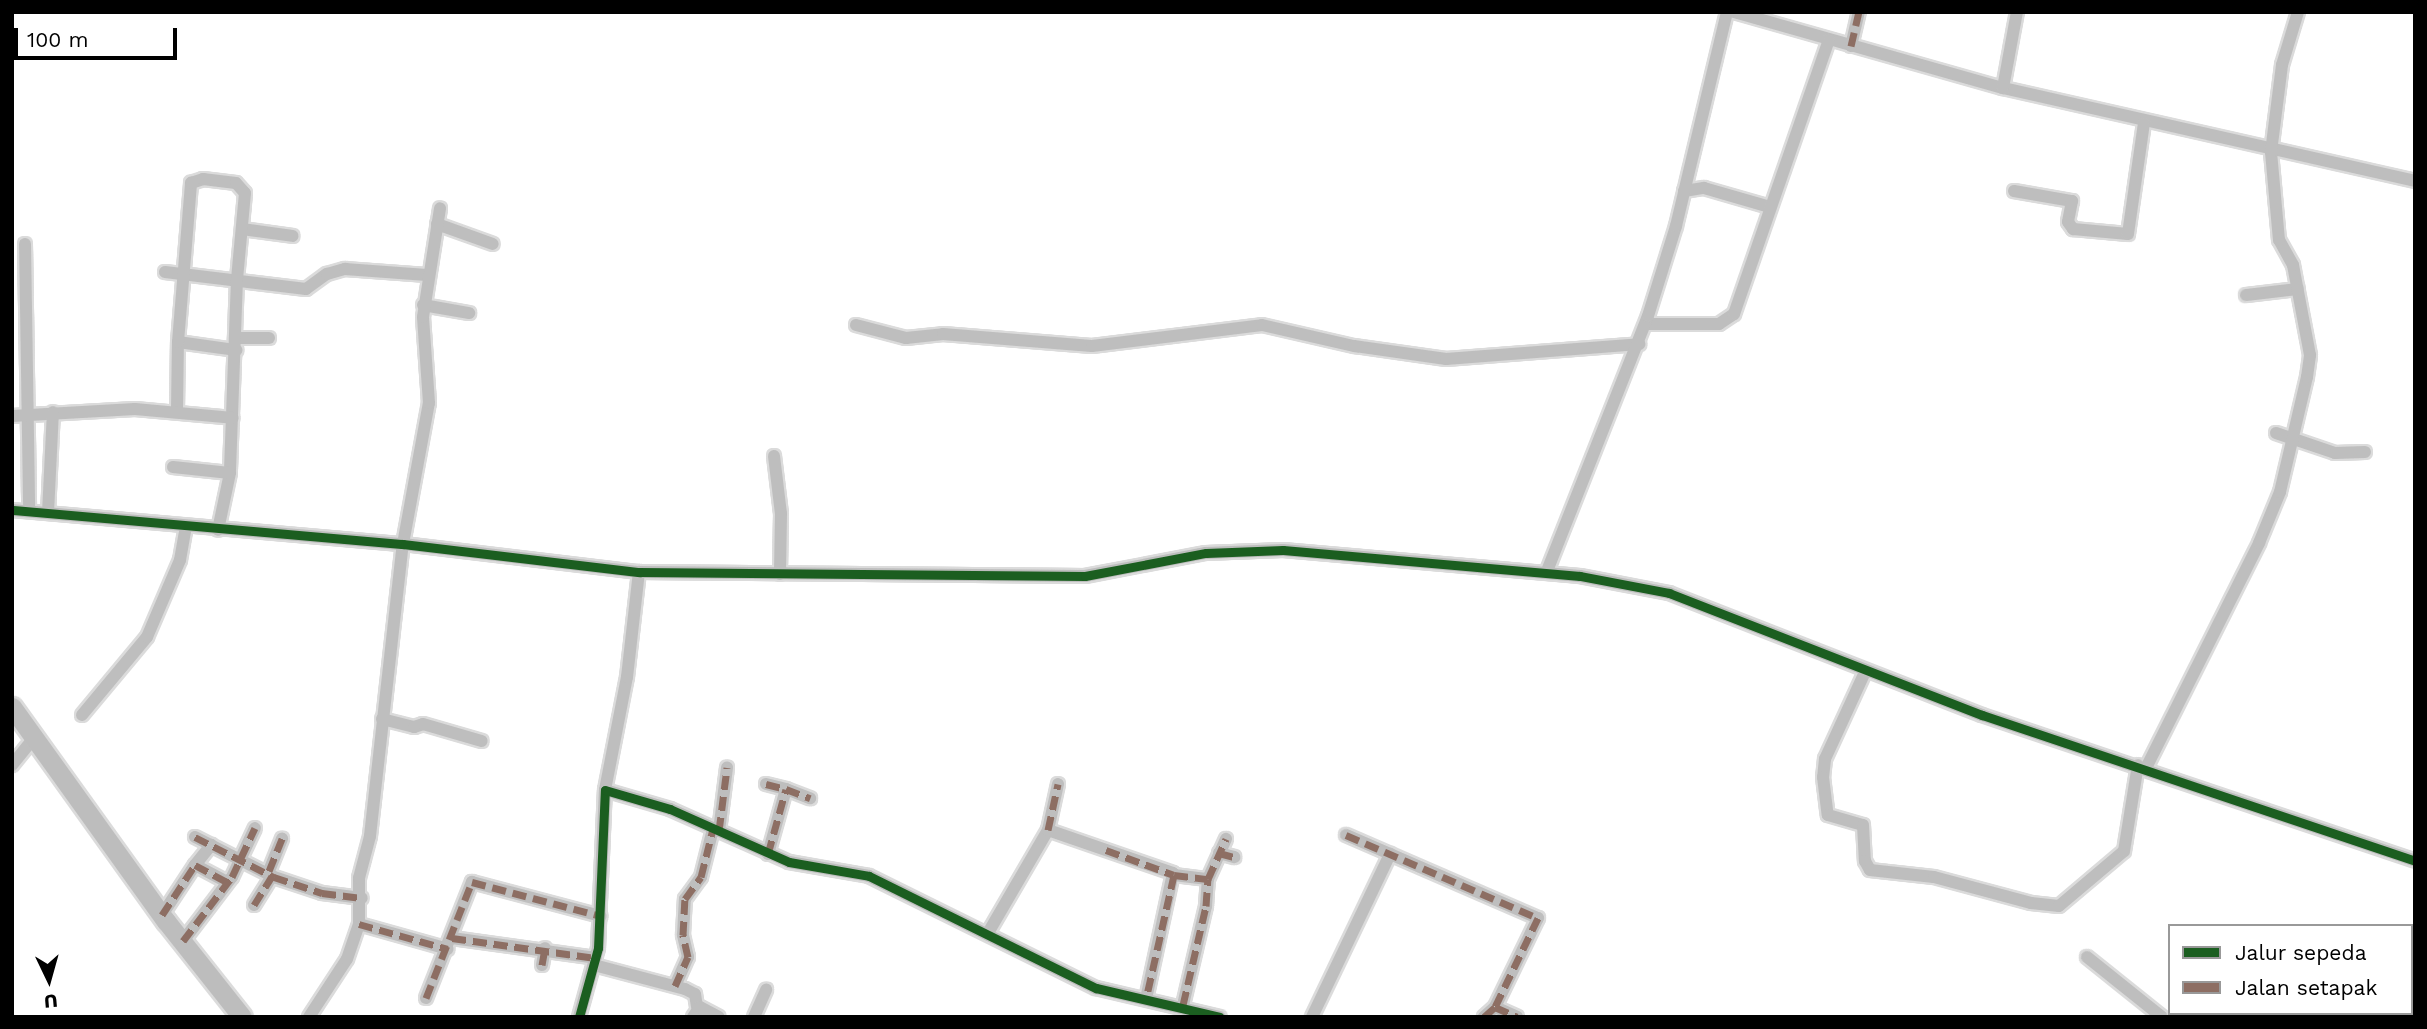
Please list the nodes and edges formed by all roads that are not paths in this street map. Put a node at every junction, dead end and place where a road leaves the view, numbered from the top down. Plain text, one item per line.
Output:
1 (1727, 12) edge
2 (1734, 12) edge
3 (1859, 12) edge
4 (2017, 12) edge
5 (2298, 12) edge
6 (1829, 40) junction
7 (1851, 46) junction
8 (2003, 88) junction
9 (2144, 122) junction
10 (2270, 152) junction
11 (2415, 181) edge
12 (1684, 191) junction
13 (2014, 191) dead end
14 (1770, 207) junction
15 (440, 208) dead end
16 (437, 224) junction
17 (242, 229) junction
18 (293, 236) dead end
19 (25, 244) dead end
20 (493, 244) dead end
21 (165, 272) dead end
22 (184, 274) junction
23 (427, 275) junction
24 (237, 279) junction
25 (2298, 289) junction
26 (2246, 295) dead end
27 (423, 304) junction
28 (469, 313) dead end
29 (1646, 324) junction
30 (856, 326) dead end
31 (270, 338) dead end
32 (178, 342) junction
33 (237, 344) junction
34 (1639, 344) junction
35 (177, 410) junction
36 (53, 412) junction
37 (19, 415) edge
38 (233, 418) junction
39 (2276, 433) dead end
40 (2290, 439) junction
41 (2365, 452) dead end
42 (774, 456) dead end
43 (173, 467) dead end
44 (230, 473) junction
45 (12, 510) edge
46 (29, 512) junction
47 (48, 513) junction
48 (186, 527) junction
49 (218, 530) junction
50 (403, 544) junction
51 (1547, 571) junction
52 (639, 572) junction
53 (780, 574) junction
54 (1865, 672) junction
55 (15, 714) edge
56 (82, 715) dead end
57 (382, 719) junction
58 (34, 738) junction
59 (482, 741) dead end
60 (12, 765) edge
61 (2142, 766) junction
62 (727, 768) dead end
63 (766, 784) dead end
64 (1058, 784) dead end
65 (786, 789) junction
66 (605, 790) junction
67 (810, 798) dead end
68 (255, 828) dead end
69 (716, 830) junction
70 (1048, 830) junction
71 (1346, 835) dead end
72 (195, 837) dead end
73 (282, 838) dead end
74 (1226, 839) dead end
75 (211, 845) junction
76 (1219, 853) junction
77 (768, 854) junction
78 (1390, 854) junction
79 (1234, 858) dead end
80 (242, 859) junction
81 (2415, 861) edge
82 (195, 865) junction
83 (270, 873) junction
84 (1174, 875) junction
85 (1208, 879) junction
86 (227, 882) junction
87 (362, 898) junction
88 (254, 905) dead end
89 (162, 915) junction
90 (601, 916) junction
91 (359, 924) junction
92 (988, 933) junction
93 (183, 942) junction
94 (450, 943) junction
95 (545, 948) junction
96 (2087, 957) dead end
97 (595, 961) junction
98 (542, 965) dead end
99 (675, 986) junction
100 (766, 990) dead end
101 (426, 998) dead end
102 (1146, 999) junction
103 (1183, 1005) junction
104 (1495, 1007) junction
105 (695, 1012) edge
106 (242, 1017) edge
107 (309, 1017) edge
108 (579, 1017) edge
109 (719, 1017) edge
110 (754, 1017) edge
111 (1220, 1017) edge
112 (1312, 1017) edge
113 (1484, 1017) edge
114 (1517, 1017) edge
115 (2162, 1017) edge

1 - 12 street
2 - 6 street
3 - 7 street
4 - 8 street
5 - 10 street
6 - 7 street
6 - 14 street
7 - 8 street
8 - 9 street
9 - 10 street
9 - 13 street
10 - 11 street
10 - 25 street
12 - 14 street
12 - 29 street
14 - 29 street
15 - 16 street
16 - 20 street
16 - 23 street
17 - 18 street
17 - 22 street
17 - 24 street
19 - 37 street
21 - 22 street
22 - 24 street
22 - 32 street
23 - 24 street
23 - 27 street
24 - 33 street
25 - 26 street
25 - 40 street
27 - 28 street
27 - 50 street
29 - 34 street
30 - 34 street
31 - 33 street
32 - 33 street
32 - 35 street
33 - 38 street
34 - 51 street
35 - 36 street
35 - 38 street
36 - 37 street
36 - 47 street
37 - 46 street
38 - 44 street
39 - 40 street
40 - 41 street
40 - 61 street
42 - 53 street
43 - 44 street
44 - 49 street
45 - 46 street
46 - 47 street
47 - 48 street
48 - 49 street
48 - 56 street
49 - 50 street
50 - 52 street
50 - 57 street
51 - 53 street
51 - 54 street
52 - 53 street
52 - 66 street
54 - 61 street
54 - 61 street
55 - 58 main road
57 - 59 street
57 - 87 street
58 - 60 street
58 - 89 main road
61 - 81 street
62 - 69 street
63 - 65 street
64 - 70 street
65 - 67 street
65 - 77 street
66 - 69 street
66 - 90 street
68 - 80 street
69 - 77 street
69 - 99 street
70 - 84 street
70 - 92 street
71 - 78 street
72 - 75 street
73 - 83 street
74 - 76 street
75 - 80 street
75 - 82 street
76 - 79 street
76 - 85 street
77 - 92 street
78 - 104 street
78 - 112 street
80 - 83 street
80 - 86 street
82 - 86 street
82 - 89 street
83 - 87 street
83 - 88 street
84 - 85 street
84 - 102 street
85 - 103 street
86 - 93 street
87 - 91 street
89 - 93 main road
90 - 94 street
90 - 97 street
91 - 94 street
91 - 107 street
92 - 102 street
93 - 106 main road
94 - 95 street
94 - 101 street
95 - 97 street
95 - 98 street
96 - 115 street
97 - 99 street
97 - 108 street
99 - 105 street
100 - 110 street
102 - 103 street
103 - 111 street
104 - 113 street
104 - 114 street
105 - 109 street

